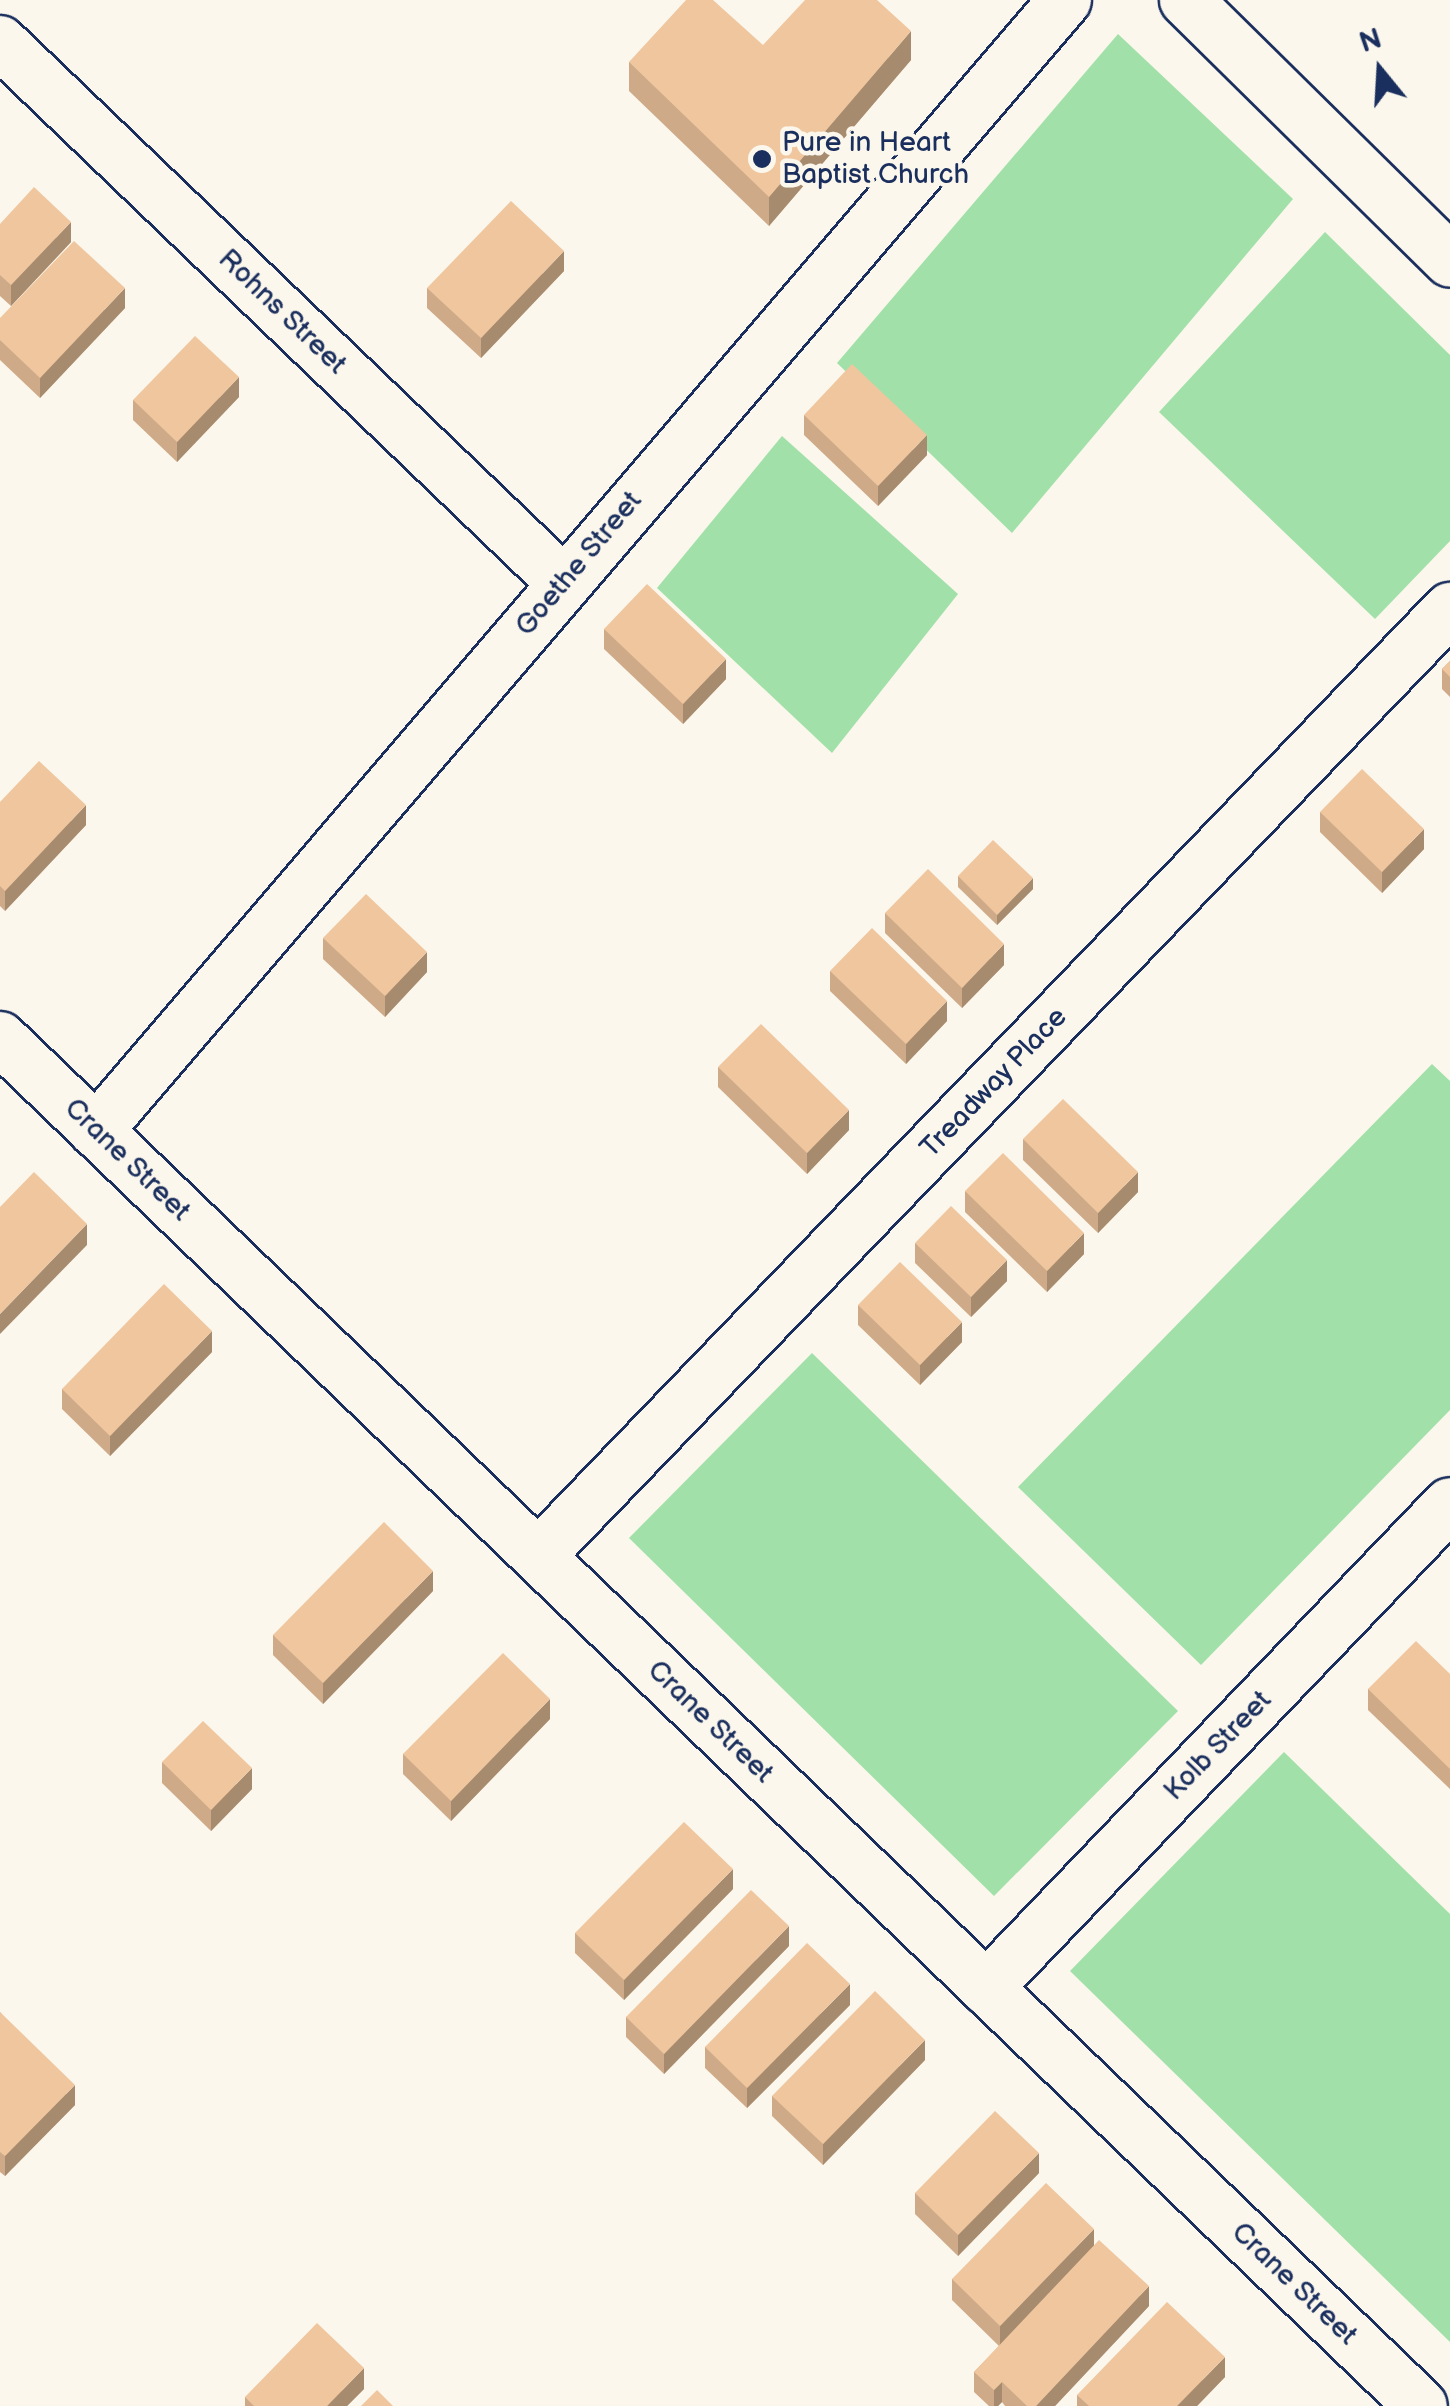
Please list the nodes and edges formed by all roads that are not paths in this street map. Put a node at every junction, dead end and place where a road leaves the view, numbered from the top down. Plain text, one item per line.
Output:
1 (1186, 0) edge
2 (1042, 7) edge
3 (0, 42) edge
4 (1450, 260) edge
5 (564, 583) junction
6 (1450, 609) edge
7 (0, 1038) edge
8 (96, 1132) junction
9 (1450, 1504) edge
10 (538, 1556) junction
11 (986, 1988) junction
12 (1421, 2406) edge

1 - 4 street
2 - 5 street, Goethe Street
3 - 5 street, Rohns Street
5 - 8 street, Goethe Street
6 - 10 street, Treadway Place
7 - 8 street, Crane Street
8 - 10 street, Crane Street
9 - 11 street, Kolb Street
10 - 11 street, Crane Street
11 - 12 street, Crane Street

